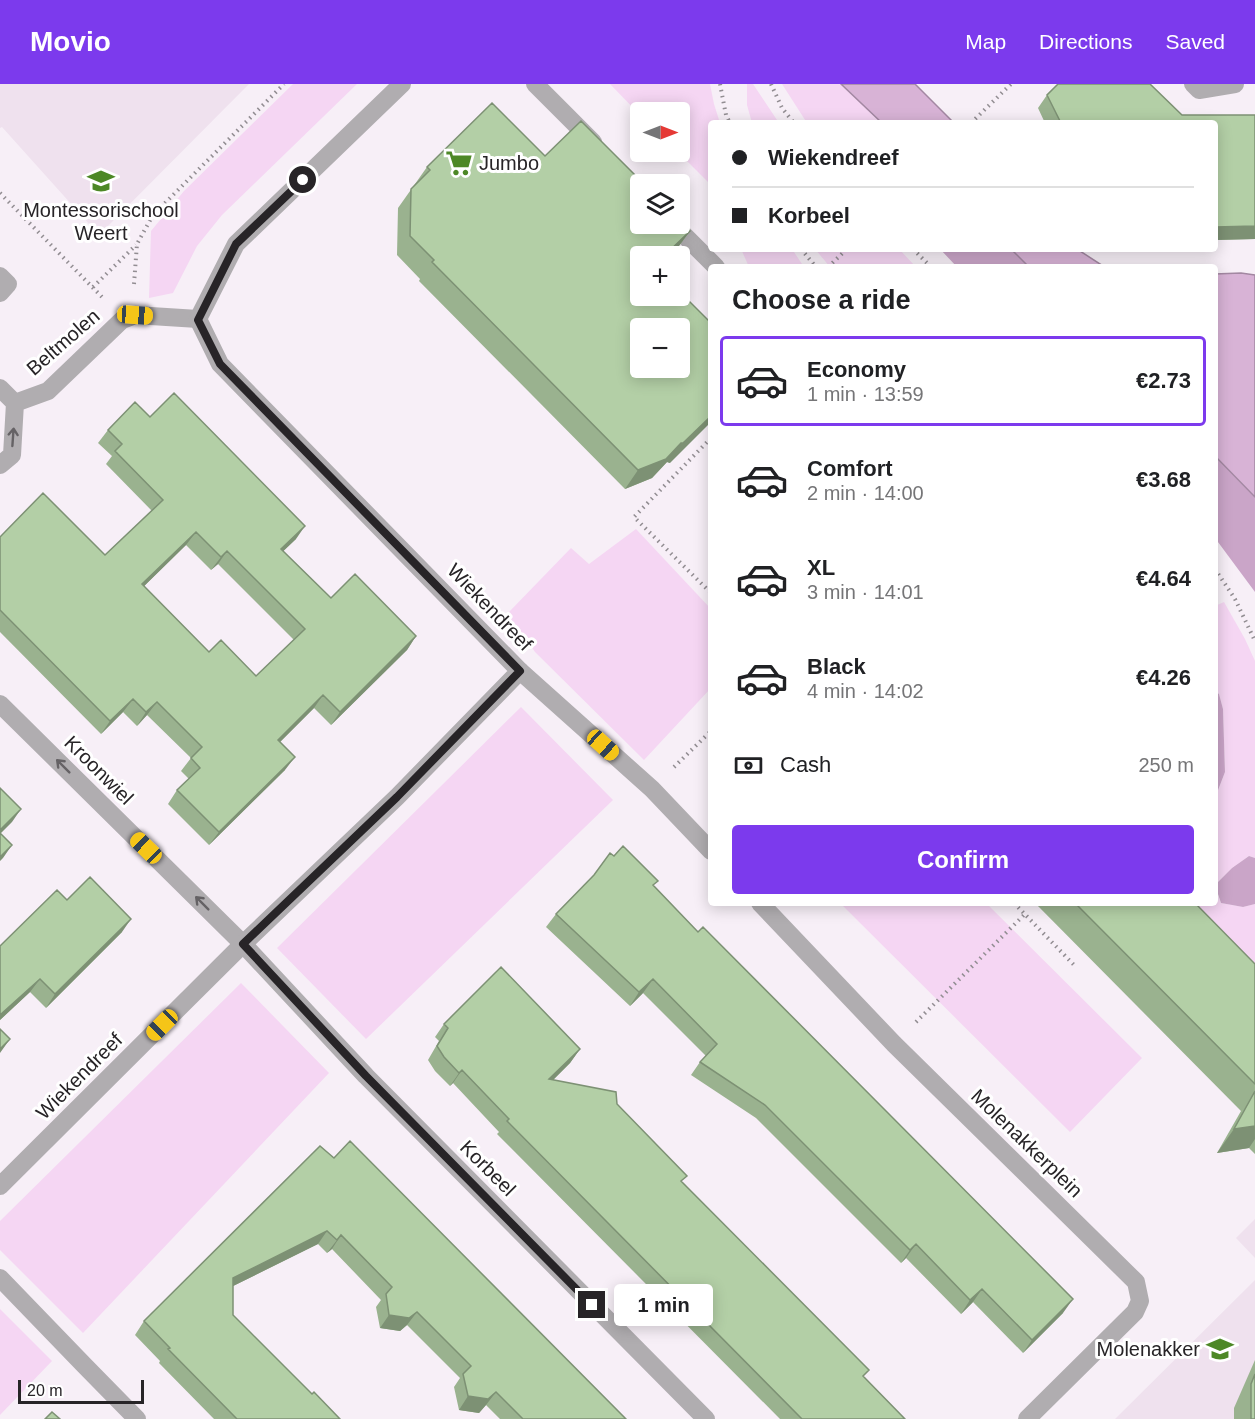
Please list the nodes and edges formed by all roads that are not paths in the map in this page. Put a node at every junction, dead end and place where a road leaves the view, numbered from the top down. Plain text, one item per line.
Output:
1 (402, 84) edge
2 (535, 84) edge
3 (1193, 84) edge
4 (1235, 84) edge
5 (608, 158) edge
6 (683, 234) edge
7 (713, 264) edge
8 (0, 276) edge
9 (0, 292) edge
10 (198, 320) junction
11 (0, 388) edge
12 (15, 403) junction
13 (0, 465) edge
14 (520, 671) junction
15 (0, 704) edge
16 (708, 848) edge
17 (763, 906) edge
18 (243, 944) junction
19 (0, 1186) edge
20 (0, 1278) edge
21 (137, 1419) edge
22 (706, 1419) edge
23 (1027, 1419) edge

1 - 10 street
2 - 5 street
3 - 4 street
6 - 7 street
8 - 9 street
10 - 12 street, Beltmolen
10 - 14 street, Wiekendreef
11 - 12 street
13 -> 12 street
14 - 16 street
14 - 18 street, Wiekendreef
18 -> 15 street, Kroonwiel
17 - 23 street, Molenakkerplein
18 - 19 street, Wiekendreef
18 - 22 street, Korbeel
20 - 21 street

